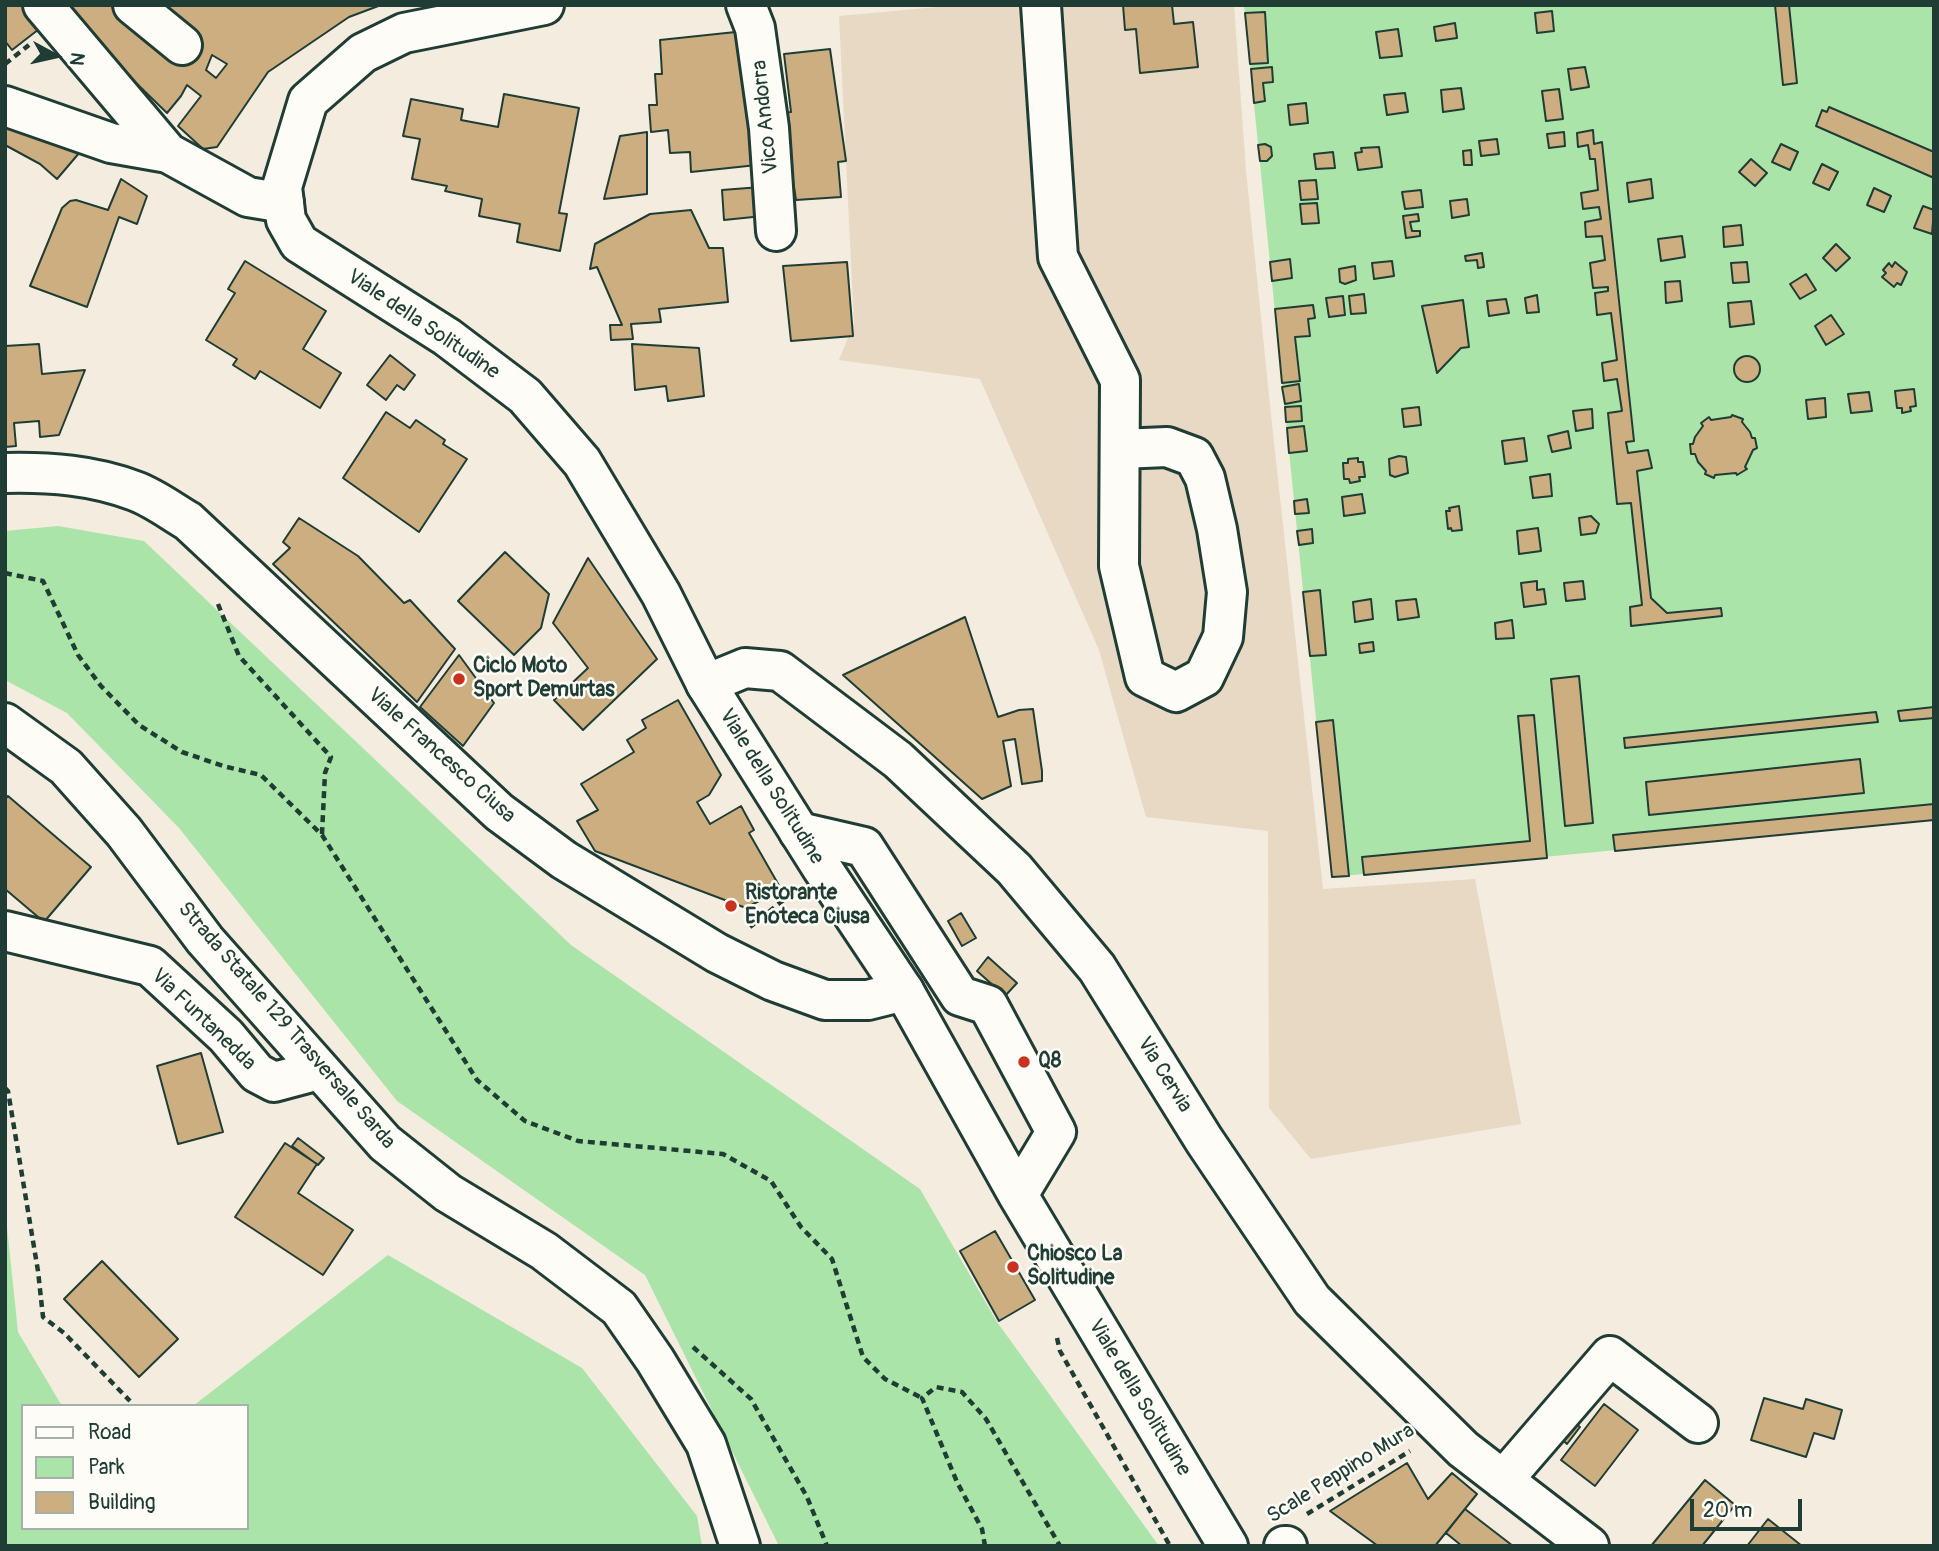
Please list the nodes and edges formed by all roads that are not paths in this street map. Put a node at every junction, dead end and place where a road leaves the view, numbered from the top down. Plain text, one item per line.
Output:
1 (133, 5) edge
2 (544, 5) edge
3 (746, 5) edge
4 (1041, 5) edge
5 (51, 14) edge
6 (182, 44) dead end
7 (5, 106) edge
8 (168, 153) junction
9 (284, 203) junction
10 (776, 231) dead end
11 (1119, 449) junction
12 (5, 473) edge
13 (706, 684) junction
14 (5, 723) edge
15 (799, 832) junction
16 (5, 931) edge
17 (904, 991) junction
18 (319, 1070) junction
19 (1018, 1195) junction
20 (1698, 1423) dead end
21 (1503, 1480) junction
22 (740, 1546) edge
23 (1227, 1546) edge
24 (1589, 1546) edge

1 - 6 main road
2 - 9 main road, Viale della Solitudine
3 - 10 main road, Vico Andorra
4 - 11 main road
5 - 8 main road
7 - 8 main road
8 - 9 main road
9 - 13 main road, Viale della Solitudine
11 - 11 main road
12 - 17 main road, Viale Francesco Ciusa
13 - 15 main road, Viale della Solitudine
13 - 21 main road, Via Cervia
14 - 18 main road, Strada Statale 129 Trasversale Sarda
15 - 17 main road, Viale della Solitudine
15 - 19 main road
16 - 18 main road, Via Funtanedda
17 - 19 main road, Viale della Solitudine
18 - 22 main road, Strada Statale 129 Trasversale Sarda
19 - 23 main road, Viale della Solitudine
20 - 21 main road
21 - 24 main road, Via Cervia

